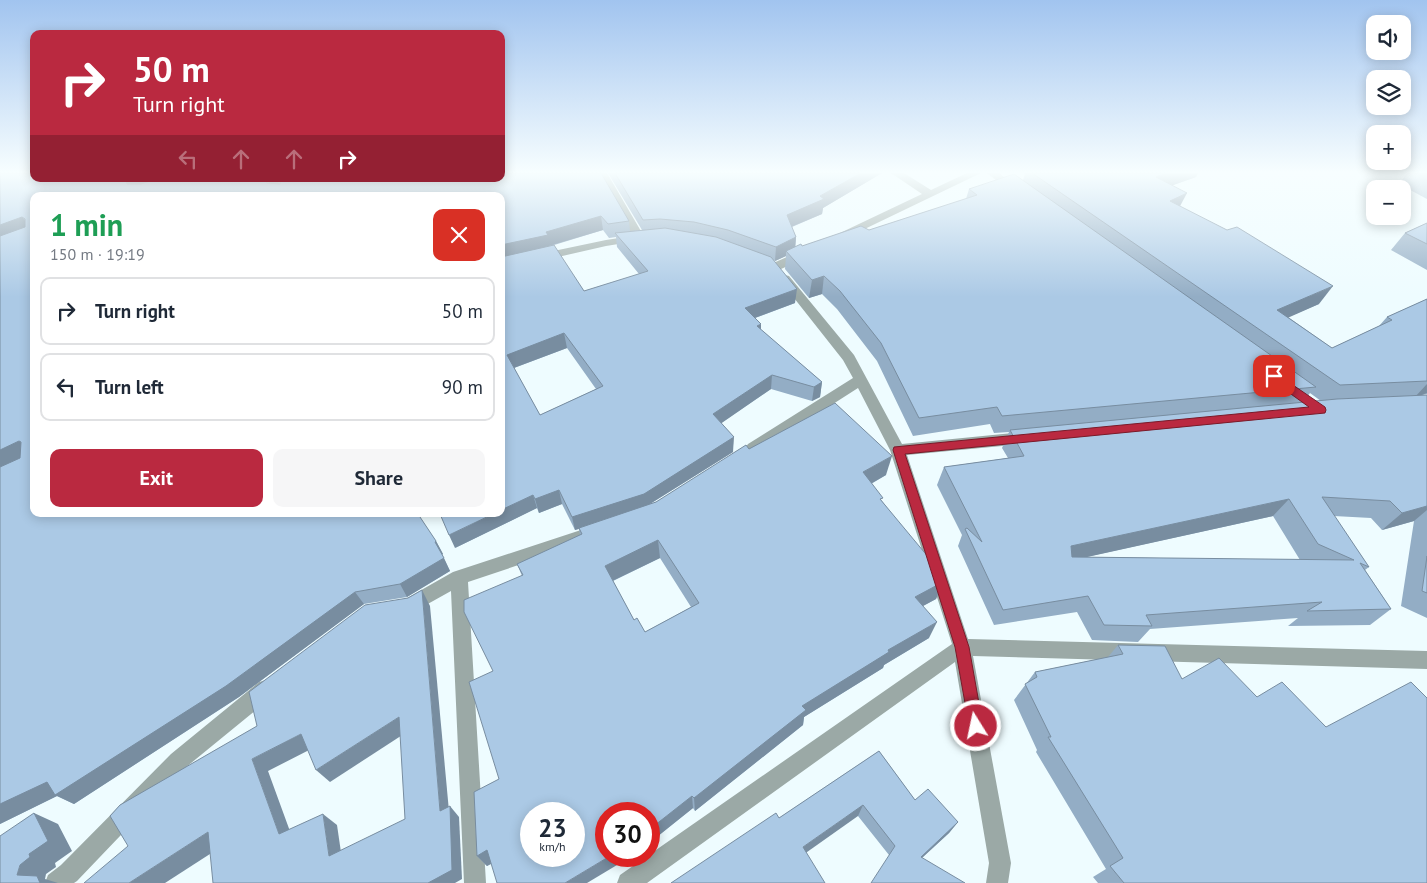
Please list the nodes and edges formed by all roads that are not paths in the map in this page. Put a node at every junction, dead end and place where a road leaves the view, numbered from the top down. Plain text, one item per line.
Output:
1 (628, 214) edge
2 (889, 214) edge
3 (835, 239) edge
4 (809, 251) edge
5 (505, 265) edge
6 (861, 380) junction
7 (1036, 437) edge
8 (898, 450) junction
9 (744, 455) edge
10 (596, 532) edge
11 (460, 578) junction
12 (387, 610) edge
13 (962, 647) junction
14 (1427, 660) edge
15 (281, 678) edge
16 (56, 883) edge
17 (475, 883) edge
18 (628, 883) edge
19 (997, 883) edge

1 - 5 street
2 - 3 street
4 - 6 street
6 - 8 street
6 - 9 street
7 - 8 street
8 - 13 street
10 - 11 street
11 - 12 street
11 - 17 street
13 - 14 street
13 - 18 street
13 - 19 street
15 - 16 street

